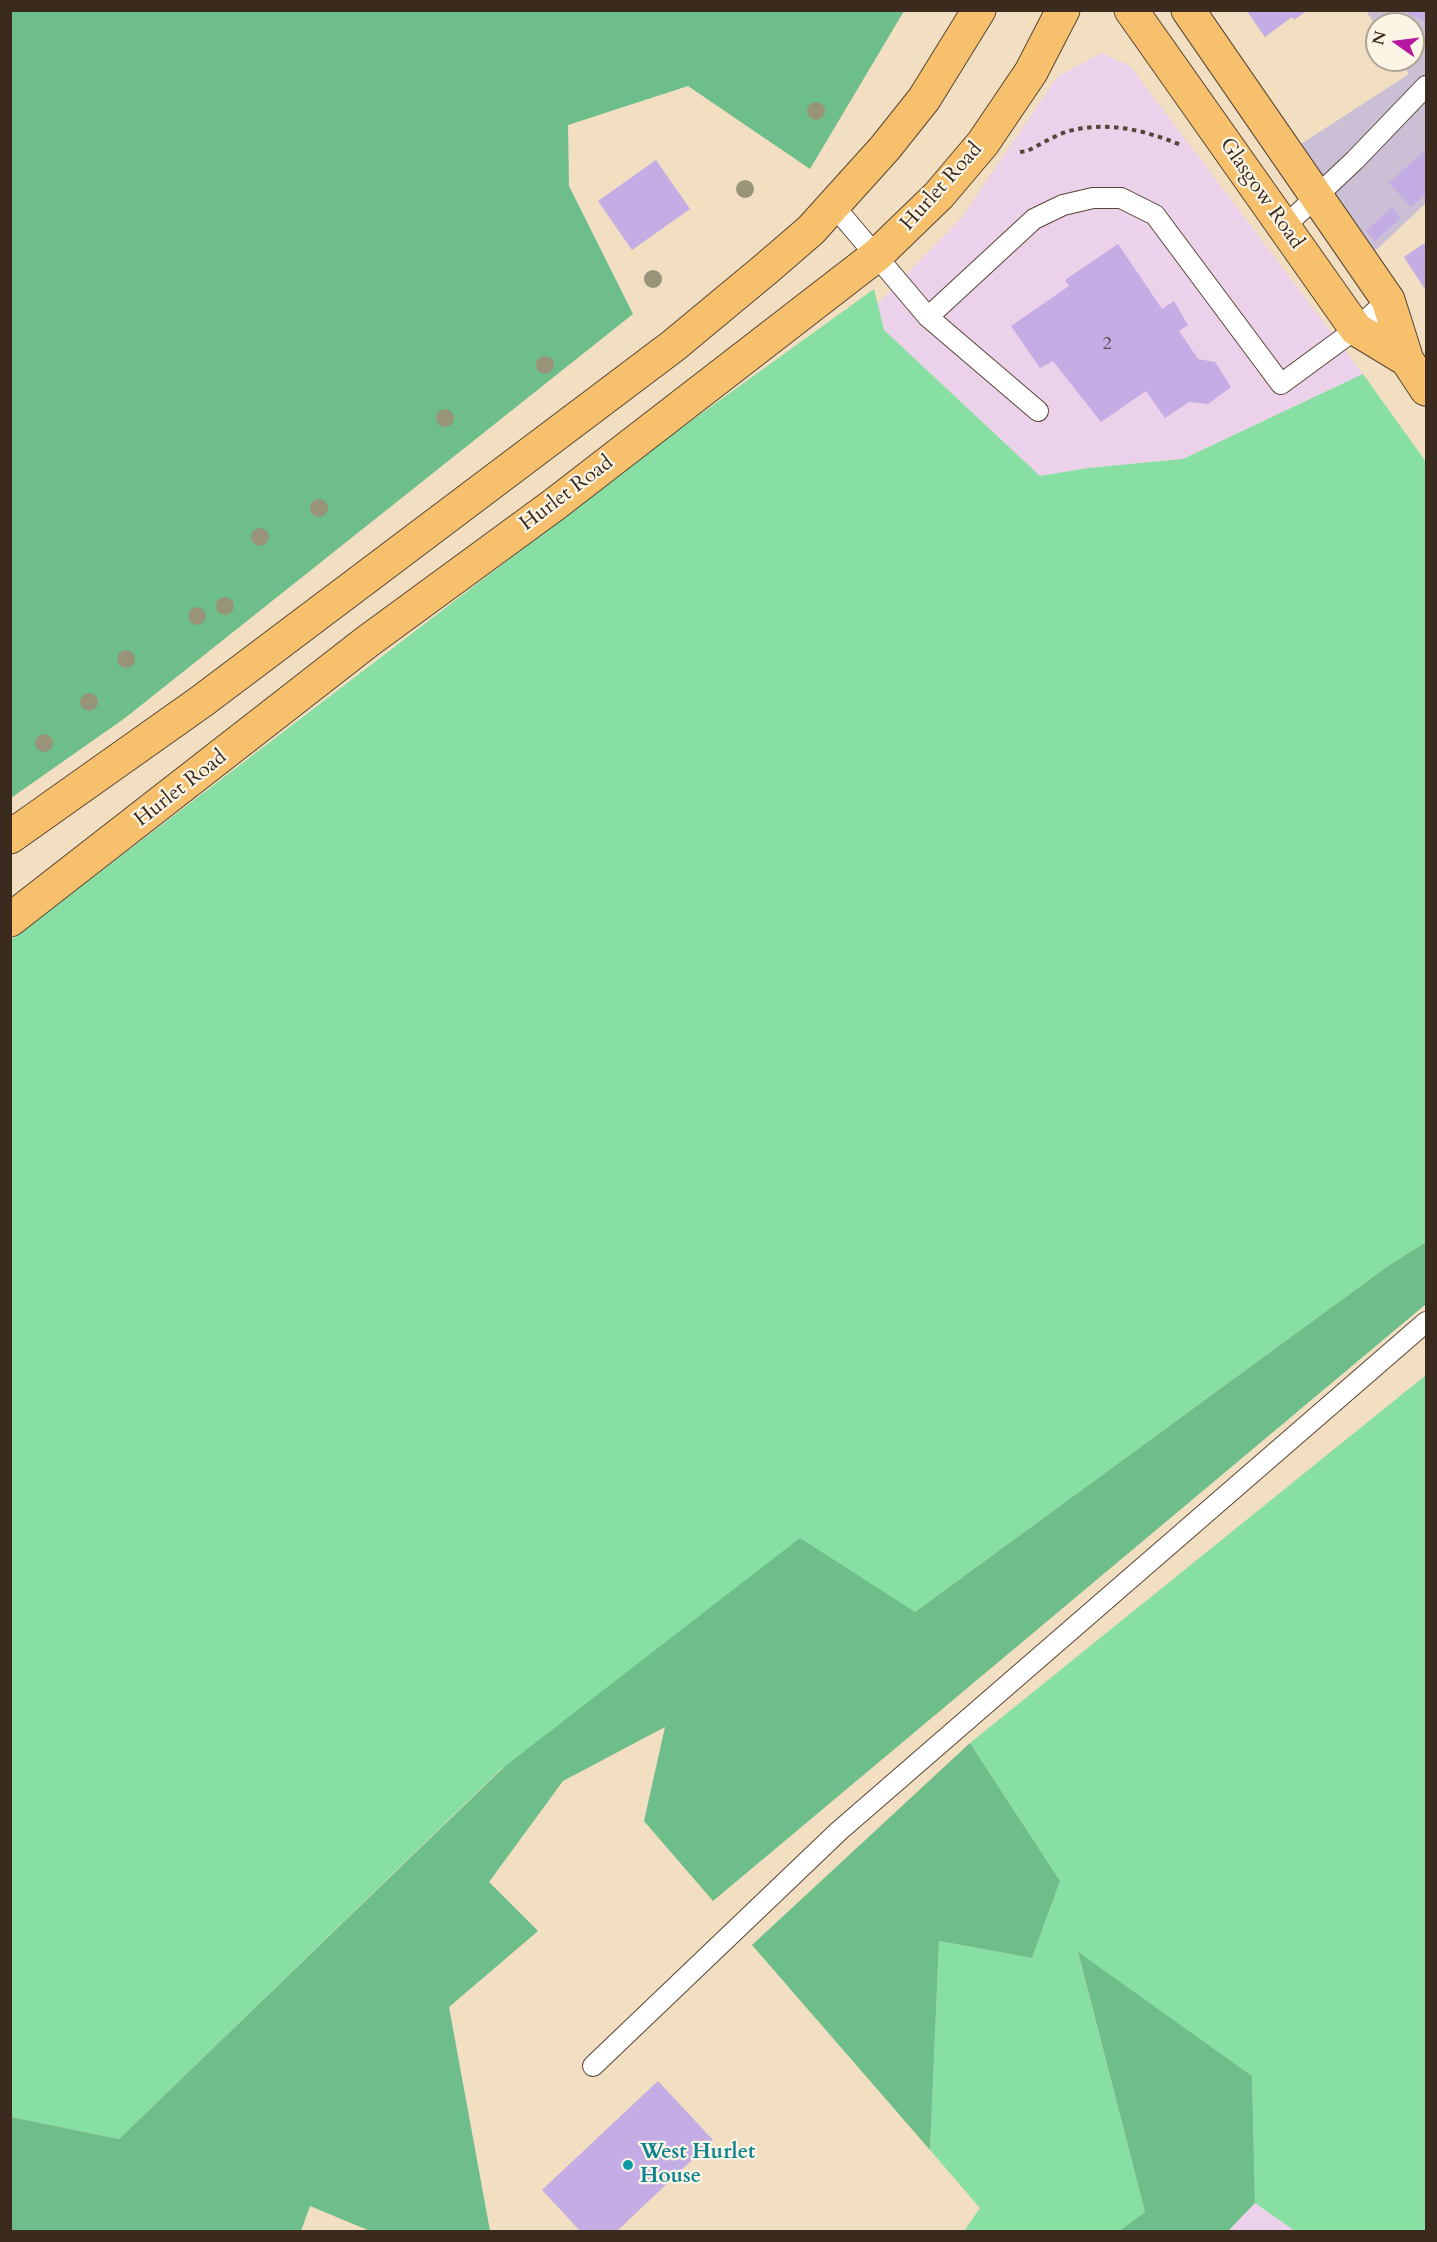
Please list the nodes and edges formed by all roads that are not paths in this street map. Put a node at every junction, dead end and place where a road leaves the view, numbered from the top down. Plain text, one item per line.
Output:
1 (979, 10) edge
2 (1063, 10) edge
3 (1131, 10) edge
4 (1188, 10) edge
5 (1426, 86) edge
6 (1317, 195) junction
7 (834, 206) junction
8 (1284, 227) junction
9 (877, 255) junction
10 (1388, 300) junction
11 (928, 317) junction
12 (1356, 329) junction
13 (1407, 360) junction
14 (1426, 389) edge
15 (1038, 411) dead end
16 (10, 837) edge
17 (10, 920) edge
18 (1426, 1322) edge
19 (593, 2066) dead end

1 - 7 main road
2 - 9 main road, Hurlet Road
3 - 8 main road, Glasgow Road
4 - 6 main road, Glasgow Road
5 - 6 lane
6 - 8 lane
6 - 10 main road, Glasgow Road
7 - 9 lane
7 - 16 main road
8 - 12 main road, Glasgow Road
9 - 11 lane
9 - 17 main road, Hurlet Road
10 - 12 lane
10 - 13 main road, Glasgow Road
11 - 12 lane
11 - 15 lane
12 - 13 main road, Glasgow Road
13 - 14 main road, Glasgow Road
18 - 19 lane

